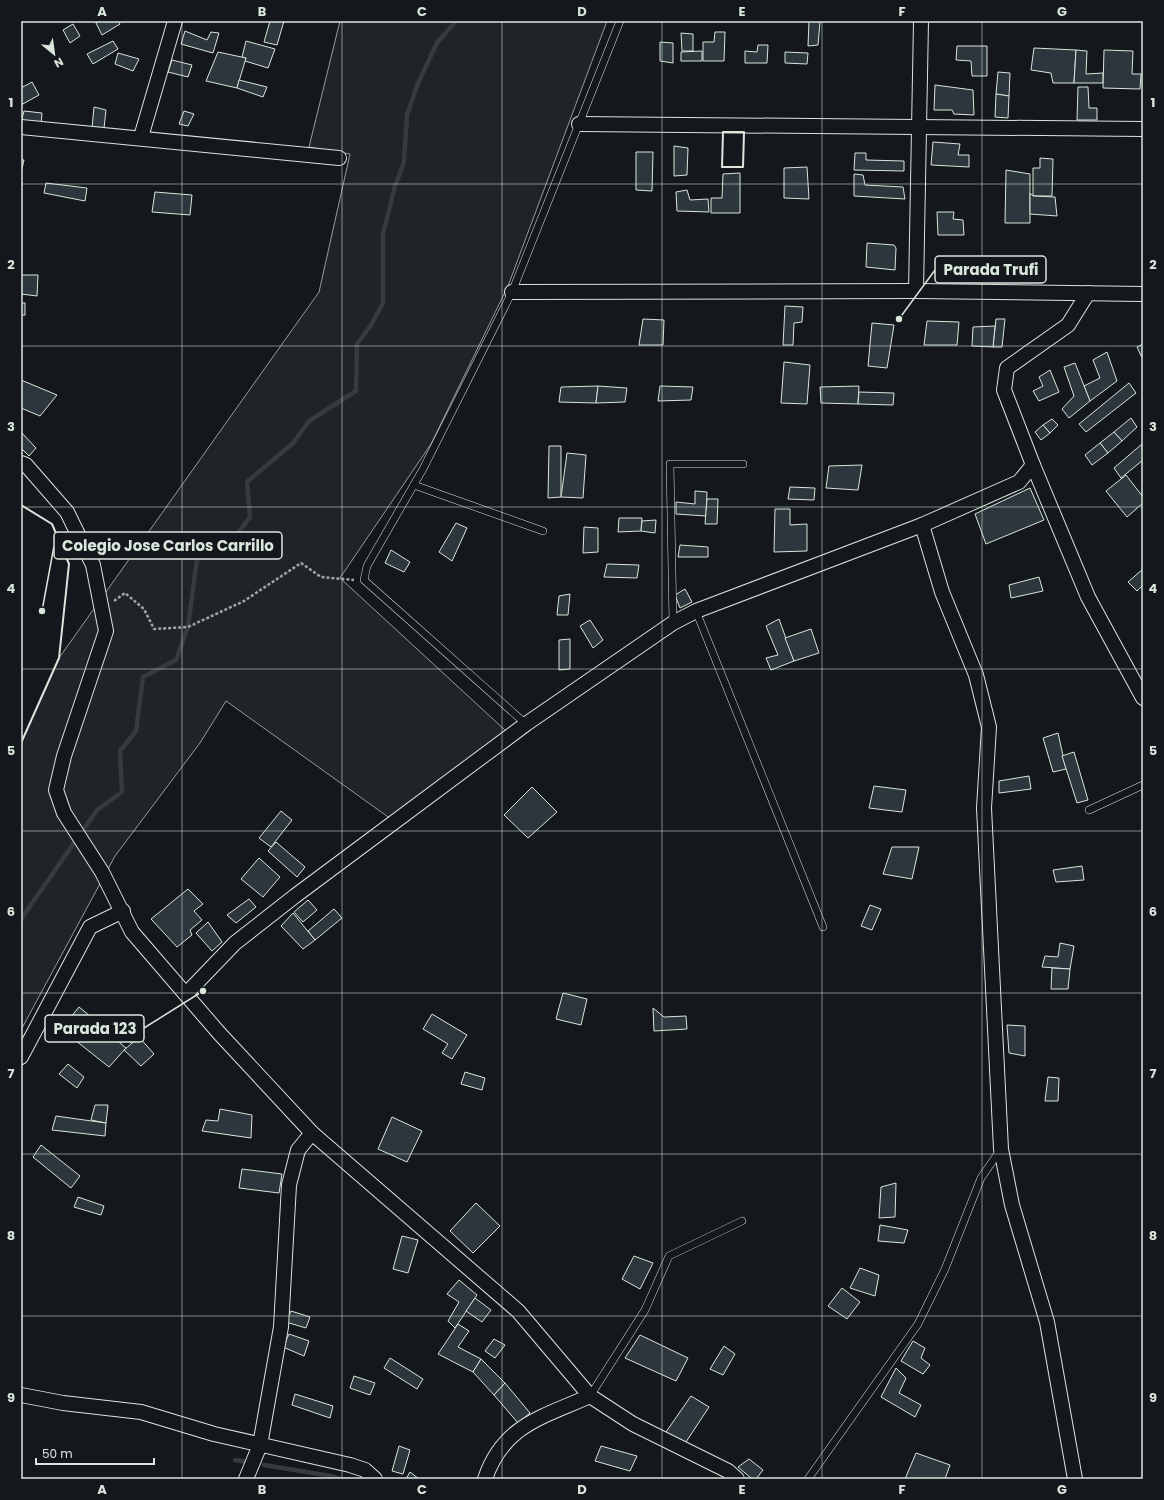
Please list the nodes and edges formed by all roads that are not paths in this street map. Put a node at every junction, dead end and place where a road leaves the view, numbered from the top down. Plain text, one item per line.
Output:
1 (175, 21) edge
2 (620, 21) edge
3 (921, 21) edge
4 (579, 124) junction
5 (21, 127) edge
6 (918, 128) junction
7 (1143, 129) edge
8 (141, 137) junction
9 (339, 158) dead end
10 (512, 292) junction
11 (916, 292) junction
12 (1088, 293) junction
13 (1143, 294) edge
14 (21, 462) edge
15 (743, 464) dead end
16 (1033, 465) junction
17 (414, 485) junction
18 (922, 525) junction
19 (543, 531) dead end
20 (696, 611) junction
21 (673, 623) junction
22 (1143, 698) edge
23 (526, 724) junction
24 (1143, 785) edge
25 (1090, 810) dead end
26 (123, 911) junction
27 (823, 927) dead end
28 (186, 994) junction
29 (21, 1057) edge
30 (312, 1134) junction
31 (1001, 1149) junction
32 (742, 1221) dead end
33 (21, 1394) edge
34 (590, 1396) junction
35 (260, 1445) junction
36 (246, 1479) edge
37 (375, 1479) edge
38 (485, 1479) edge
39 (736, 1479) edge
40 (808, 1479) edge
41 (1075, 1479) edge

1 - 8 street
2 - 4 lane
3 - 6 street
4 - 6 street
4 - 10 lane
5 - 8 street
6 - 7 street
6 - 11 street
8 - 9 street
10 - 11 street
10 - 17 lane
11 - 12 street
12 - 13 street
12 - 16 street
14 - 26 street
15 - 21 lane
16 - 18 street
16 - 22 street
17 - 19 lane
17 - 23 lane
18 - 20 street
18 - 31 street
20 - 21 street
20 - 27 lane
21 - 23 street
23 - 28 street
24 - 25 lane
26 - 28 street
26 - 29 street
28 - 30 street
30 - 34 street
30 - 35 street
31 - 40 lane
31 - 41 street
32 - 34 lane
33 - 35 street
34 - 38 street
34 - 39 street
35 - 36 street
35 - 37 street

